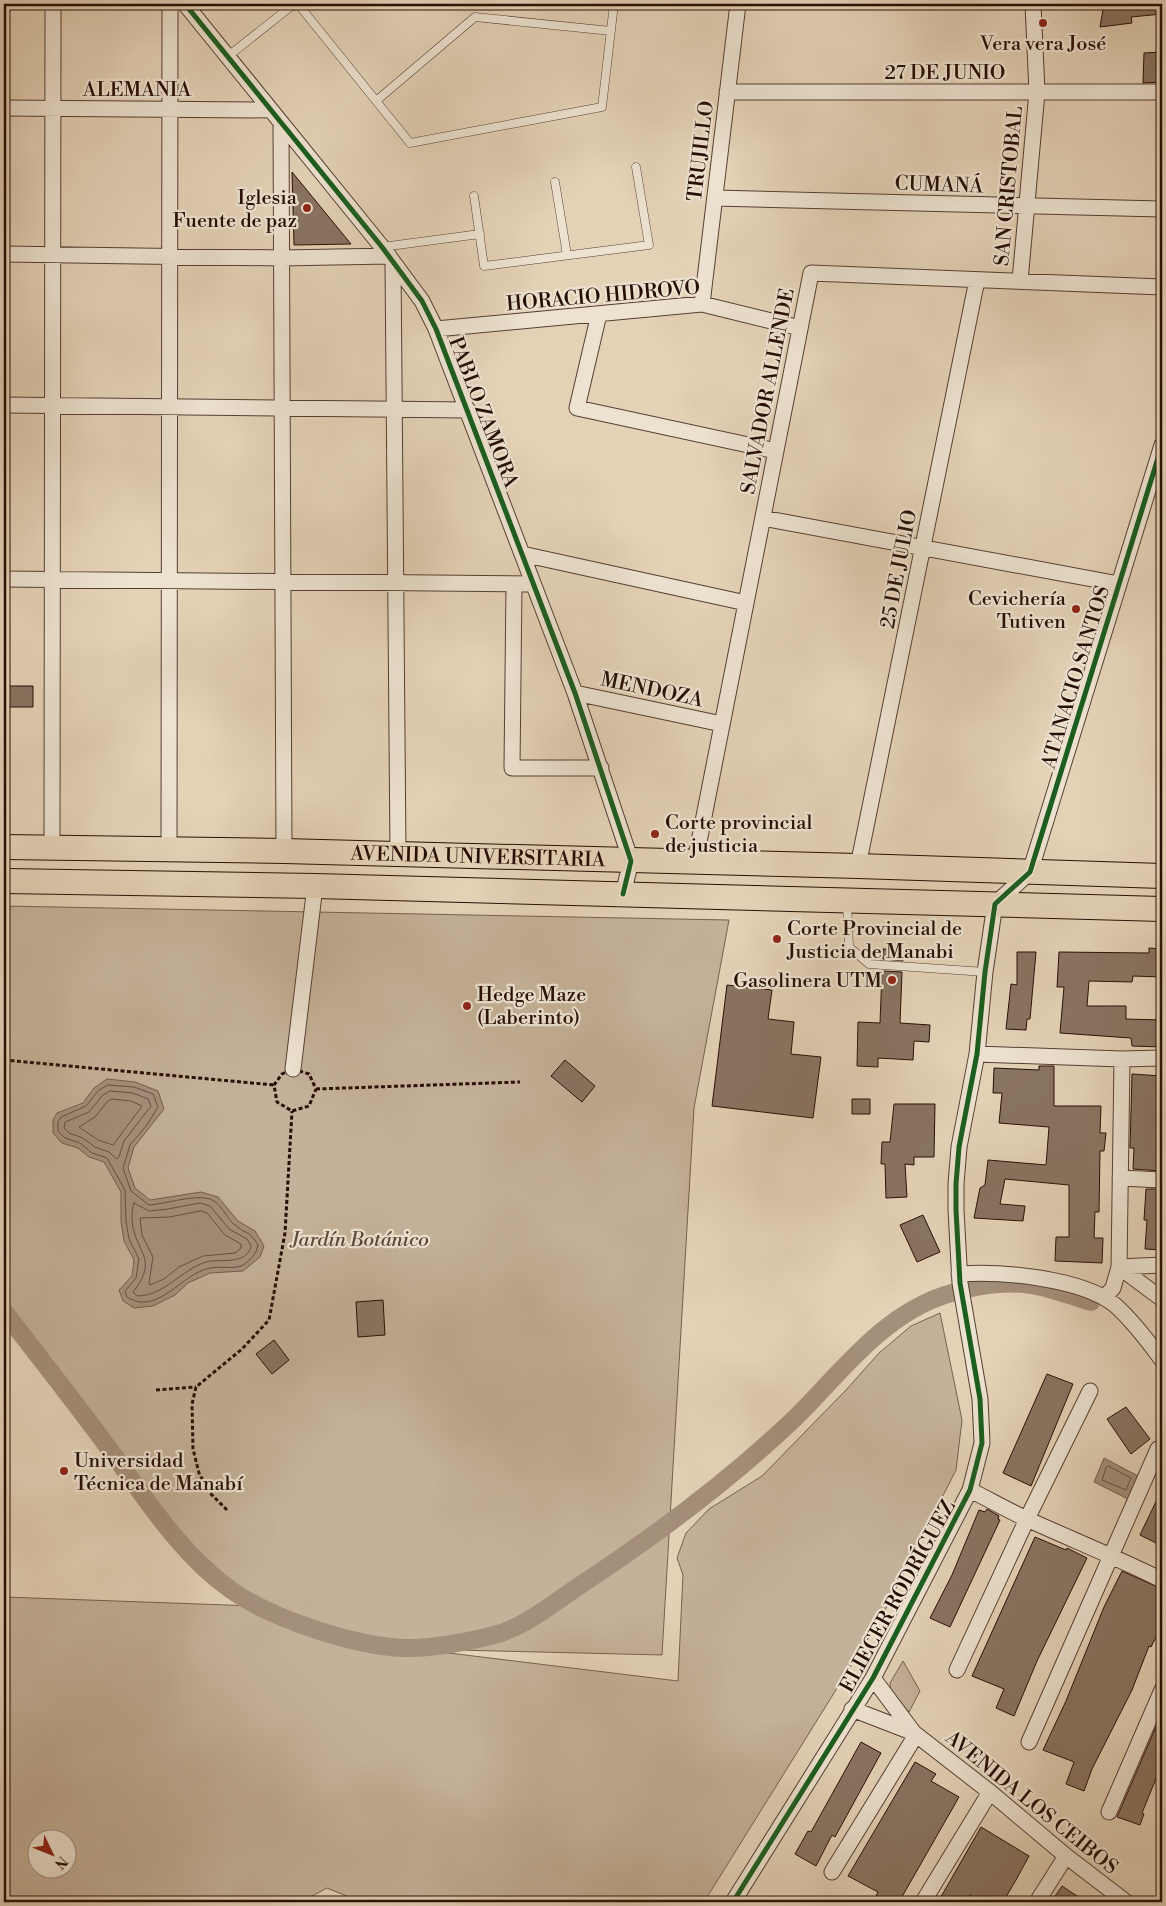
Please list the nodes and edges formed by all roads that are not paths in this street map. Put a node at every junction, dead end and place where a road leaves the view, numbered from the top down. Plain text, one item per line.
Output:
1 (53, 4) edge
2 (170, 4) edge
3 (185, 4) edge
4 (294, 4) edge
5 (298, 4) edge
6 (614, 4) edge
7 (738, 4) edge
8 (1033, 4) edge
9 (610, 30) junction
10 (227, 57) junction
11 (728, 92) junction
12 (1037, 92) junction
13 (1162, 92) edge
14 (376, 101) junction
15 (4, 108) edge
16 (53, 108) junction
17 (170, 110) junction
18 (271, 110) junction
19 (281, 123) junction
20 (636, 167) dead end
21 (555, 182) dead end
22 (474, 196) dead end
23 (715, 198) junction
24 (1027, 207) junction
25 (1162, 209) edge
26 (480, 234) junction
27 (4, 254) edge
28 (53, 255) junction
29 (388, 255) junction
30 (567, 255) junction
31 (170, 256) junction
32 (281, 258) junction
33 (977, 280) junction
34 (1020, 281) junction
35 (1162, 287) edge
36 (702, 304) junction
37 (599, 314) junction
38 (800, 328) junction
39 (436, 329) junction
40 (4, 405) edge
41 (52, 406) junction
42 (170, 407) junction
43 (282, 408) junction
44 (394, 409) junction
45 (468, 410) junction
46 (1162, 445) edge
47 (776, 451) junction
48 (763, 518) junction
49 (923, 548) junction
50 (522, 554) junction
51 (4, 579) edge
52 (52, 579) junction
53 (169, 580) junction
54 (283, 582) junction
55 (396, 583) junction
56 (514, 584) junction
57 (533, 584) junction
58 (1119, 584) junction
59 (746, 603) junction
60 (575, 694) junction
61 (722, 724) junction
62 (601, 768) junction
63 (4, 847) edge
64 (52, 847) junction
65 (169, 849) junction
66 (284, 851) junction
67 (398, 854) junction
68 (632, 861) junction
69 (695, 862) junction
70 (858, 866) junction
71 (1160, 871) edge
72 (1030, 872) junction
73 (4, 882) edge
74 (316, 886) junction
75 (623, 894) junction
76 (847, 900) junction
77 (995, 904) junction
78 (1162, 909) edge
79 (985, 972) junction
80 (977, 1054) junction
81 (1162, 1058) edge
82 (1122, 1059) junction
83 (293, 1069) road end
84 (1120, 1178) junction
85 (1162, 1180) edge
86 (1162, 1265) edge
87 (1119, 1267) junction
88 (960, 1279) junction
89 (1104, 1298) junction
90 (1162, 1300) edge
91 (1146, 1338) junction
92 (1162, 1340) edge
93 (1162, 1360) edge
94 (1090, 1391) dead end
95 (1158, 1449) dead end
96 (970, 1490) junction
97 (1027, 1519) junction
98 (1110, 1554) junction
99 (1162, 1580) edge
100 (957, 1670) dead end
101 (873, 1678) junction
102 (1162, 1690) edge
103 (852, 1709) junction
104 (915, 1734) junction
105 (1029, 1742) dead end
106 (990, 1792) junction
107 (1109, 1812) dead end
108 (1066, 1856) junction
109 (832, 1872) dead end
110 (733, 1902) edge
111 (923, 1902) edge
112 (1037, 1902) edge
113 (1126, 1902) edge

1 - 16 street
2 - 17 street
3 - 10 street, PABLO ZAMORA
4 - 10 lane
5 - 14 lane
6 - 9 lane
7 - 11 street, TRUJILLO
8 - 12 street, SAN CRISTOBAL
9 - 14 lane
9 - 14 lane
10 - 18 street, PABLO ZAMORA
11 - 12 street, 27 DE JUNIO
11 - 23 street, TRUJILLO
12 - 13 street, 27 DE JUNIO
12 - 24 street, SAN CRISTOBAL
15 - 16 street, ALEMANIA
16 - 17 street, ALEMANIA
16 - 28 street
17 - 18 street, ALEMANIA
17 - 31 street
18 - 19 street, PABLO ZAMORA
19 - 29 street, PABLO ZAMORA
19 - 32 street
20 - 30 lane
21 - 30 lane
22 - 26 lane
23 - 24 street, CUMANÁ
23 - 36 street, TRUJILLO
24 - 25 street, CUMANÁ
24 - 34 street, SAN CRISTOBAL
26 - 29 lane
26 - 30 lane
27 - 28 street
28 - 31 street
28 - 41 street
29 - 32 street
29 - 39 street, PABLO ZAMORA
29 - 44 street
31 - 32 street
31 - 42 street
32 - 43 street
33 - 34 street, SALVADOR ALLENDE
33 - 38 street, SALVADOR ALLENDE
33 - 49 street, 25 DE JULIO
34 - 35 street, SALVADOR ALLENDE
36 - 37 street, HORACIO HIDROVO
36 - 38 street, HORACIO HIDROVO
37 - 39 street, HORACIO HIDROVO
37 - 47 street
38 - 47 street, SALVADOR ALLENDE
39 - 45 street, PABLO ZAMORA
40 - 41 street
41 - 42 street
41 - 52 street
42 - 43 street
42 - 53 street
43 - 44 street
43 - 54 street
44 - 45 street
44 - 55 street
45 - 50 street, PABLO ZAMORA
46 - 58 street, ATANACIO SANTOS
47 - 48 street, SALVADOR ALLENDE
48 - 49 street
48 - 59 street, SALVADOR ALLENDE
49 - 58 street
49 - 70 street, 25 DE JULIO
50 - 57 street, PABLO ZAMORA
50 - 59 street
51 - 52 street
52 - 53 street
52 - 64 street
53 - 54 street
53 - 65 street
54 - 55 street
54 - 66 street
55 - 56 street
55 - 67 street
56 - 57 street
56 - 62 street
57 - 60 street, PABLO ZAMORA
58 - 72 street, ATANACIO SANTOS
59 - 61 street, SALVADOR ALLENDE
60 - 61 street, MENDOZA
60 - 62 street, PABLO ZAMORA
61 - 69 street, SALVADOR ALLENDE
62 - 68 street, PABLO ZAMORA
63 - 64 main road, AVENIDA UNIVERSITARIA
64 - 65 main road, AVENIDA UNIVERSITARIA
65 - 66 main road, AVENIDA UNIVERSITARIA
66 - 67 main road, AVENIDA UNIVERSITARIA
67 - 68 main road, AVENIDA UNIVERSITARIA
68 - 69 main road, AVENIDA UNIVERSITARIA
68 - 75 street
69 - 70 main road, AVENIDA UNIVERSITARIA
70 - 72 main road, AVENIDA UNIVERSITARIA
71 - 72 main road, AVENIDA UNIVERSITARIA
72 - 77 street
73 - 74 main road, AVENIDA UNIVERSITARIA
74 - 75 main road, AVENIDA UNIVERSITARIA
74 - 83 street
75 - 76 main road, AVENIDA UNIVERSITARIA
76 - 77 main road, AVENIDA UNIVERSITARIA
76 - 79 lane
77 - 78 main road, AVENIDA UNIVERSITARIA
77 - 79 street, ELIECER RODRÍGUEZ
79 - 80 street, ELIECER RODRÍGUEZ
80 - 82 street
80 - 88 street, ELIECER RODRÍGUEZ
81 - 82 street
82 - 84 street
84 - 85 street
84 - 87 street
86 - 87 street
87 - 89 street
87 - 90 street
88 - 89 street
88 - 96 street, ELIECER RODRÍGUEZ
89 - 91 street
91 - 92 street
91 - 93 street
94 - 97 street
95 - 98 street
96 - 97 street
96 - 101 street, ELIECER RODRÍGUEZ
97 - 98 street
97 - 100 street
98 - 99 street
98 - 105 street
101 - 103 street, ELIECER RODRÍGUEZ
101 - 104 street
102 - 107 street
103 - 104 street
103 - 110 street, ELIECER RODRÍGUEZ
104 - 106 street, AVENIDA LOS CEIBOS
104 - 109 street
106 - 108 street, AVENIDA LOS CEIBOS
106 - 111 street
108 - 112 street
108 - 113 street, AVENIDA LOS CEIBOS

